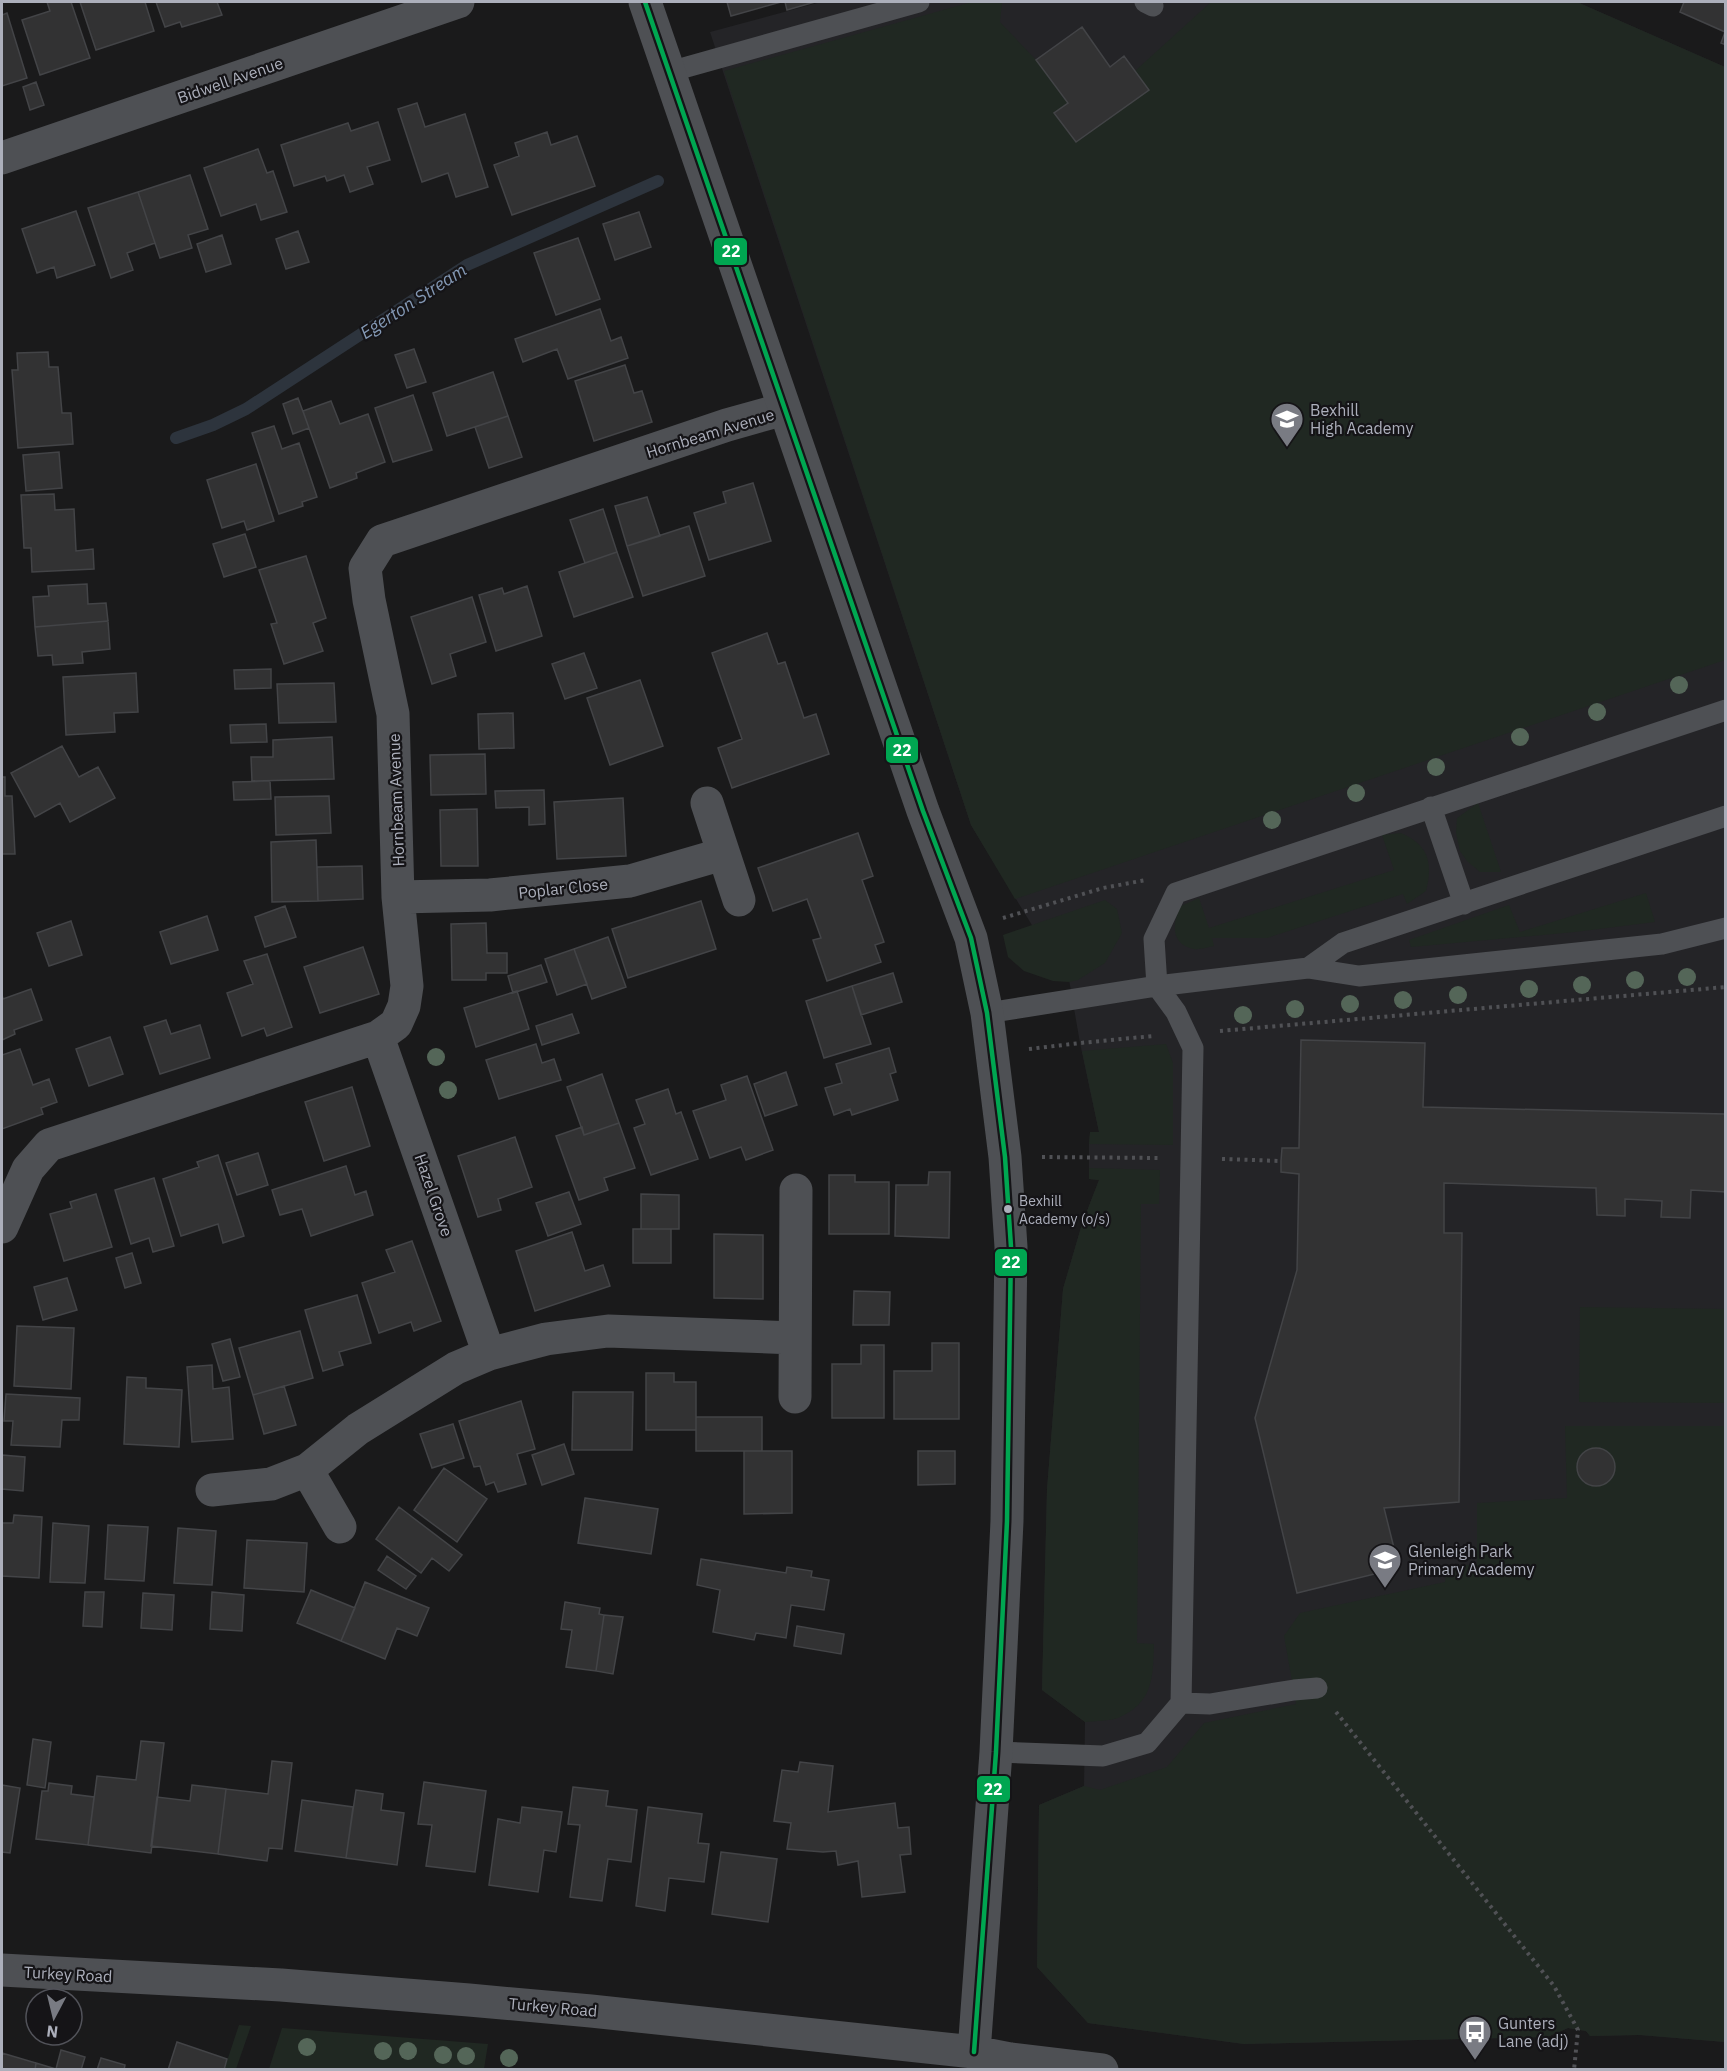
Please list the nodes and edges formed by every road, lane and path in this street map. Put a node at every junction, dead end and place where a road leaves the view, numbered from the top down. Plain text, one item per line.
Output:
1 (458, 2) edge
2 (645, 2) edge
3 (919, 2) edge
4 (669, 72) junction
5 (2, 158) edge
6 (784, 409) junction
7 (1725, 710) edge
8 (707, 803) dead end
9 (1431, 807) junction
10 (1725, 816) edge
11 (723, 854) junction
12 (1156, 878) dead end
13 (398, 897) junction
14 (739, 900) dead end
15 (1464, 904) junction
16 (967, 928) junction
17 (1725, 928) edge
18 (1308, 968) junction
19 (1157, 986) junction
20 (1725, 987) edge
21 (987, 1013) junction
22 (1186, 1034) junction
23 (378, 1037) junction
24 (993, 1054) junction
25 (1005, 1157) junction
26 (1190, 1158) junction
27 (1281, 1161) dead end
28 (796, 1190) dead end
29 (2, 1227) edge
30 (795, 1338) junction
31 (489, 1354) junction
32 (795, 1397) dead end
33 (307, 1470) junction
34 (212, 1491) dead end
35 (340, 1527) dead end
36 (1317, 1688) joint
37 (1181, 1703) junction
38 (996, 1752) junction
39 (2, 1970) edge
40 (974, 2052) junction
41 (1102, 2070) edge
42 (1574, 2070) edge

1 - 5 street, Bidwell Avenue
2 - 4 street
3 - 4 lane
4 - 6 street
6 - 13 street, Hornbeam Avenue
6 - 16 street
7 - 9 lane
8 - 11 street
9 - 15 lane
9 - 19 lane
10 - 15 lane
11 - 13 street, Poplar Close
11 - 14 street
12 - 16 path
13 - 23 street, Hornbeam Avenue
15 - 18 lane
16 - 21 street
17 - 18 lane
18 - 19 lane
19 - 21 lane
19 - 22 lane
20 - 22 path
21 - 24 street
22 - 24 path
22 - 26 lane
23 - 29 street, Hornbeam Avenue
23 - 31 street, Hazel Grove
24 - 25 street
25 - 26 path
25 - 38 street
26 - 27 path
26 - 37 lane
28 - 30 street
30 - 31 street
30 - 32 street
31 - 33 street
33 - 34 street
33 - 35 street
36 - 37 lane
36 - 42 path
37 - 38 lane
38 - 40 street
39 - 40 street, Turkey Road
40 - 41 street, Turkey Road

